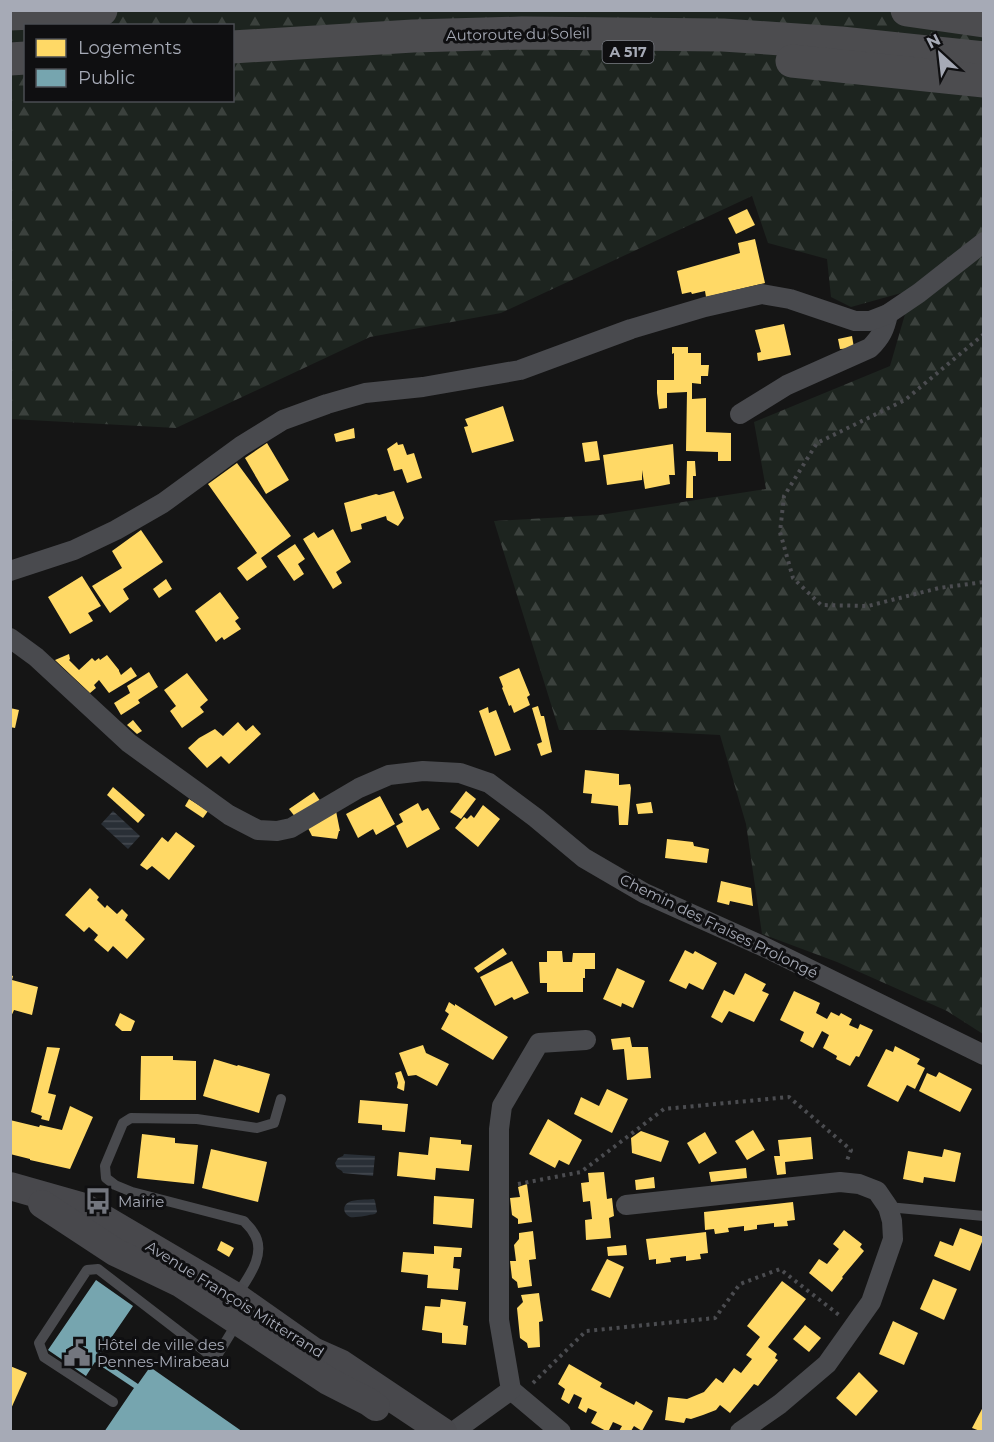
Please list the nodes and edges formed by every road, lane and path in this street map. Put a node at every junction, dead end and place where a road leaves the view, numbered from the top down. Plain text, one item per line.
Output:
1 (101, 10) edge
2 (907, 10) edge
3 (10, 14) edge
4 (984, 21) edge
5 (271, 45) junction
6 (234, 47) edge
7 (984, 58) edge
8 (984, 81) edge
9 (984, 242) edge
10 (888, 314) junction
11 (984, 334) edge
12 (740, 414) dead end
13 (10, 572) edge
14 (984, 582) edge
15 (10, 638) edge
16 (586, 1040) dead end
17 (984, 1055) edge
18 (281, 1099) dead end
19 (840, 1182) junction
20 (500, 1187) junction
21 (14, 1188) edge
22 (626, 1205) dead end
23 (888, 1207) junction
24 (984, 1216) edge
25 (240, 1308) junction
26 (854, 1326) junction
27 (515, 1393) junction
28 (113, 1402) dead end
29 (411, 1431) edge
30 (443, 1431) edge
31 (453, 1431) edge
32 (561, 1431) edge
33 (740, 1431) edge

1 - 3 highway
2 - 4 highway
5 - 6 highway, Autoroute du Soleil
5 - 7 highway, Autoroute du Soleil
5 - 8 highway, A 517
9 - 10 street
10 - 12 street
10 - 13 street
11 - 14 path
15 - 17 street, Chemin des Fraises Prolongé
16 - 20 street
18 - 25 lane
19 - 20 path
19 - 22 street
19 - 23 street
20 - 27 street
21 - 25 main road, Avenue François Mitterrand
23 - 24 lane
23 - 26 street
25 - 28 lane
25 - 29 main road, Avenue François Mitterrand
25 - 30 main road, Avenue François Mitterrand
26 - 27 path
26 - 33 street
27 - 31 street
27 - 32 street

